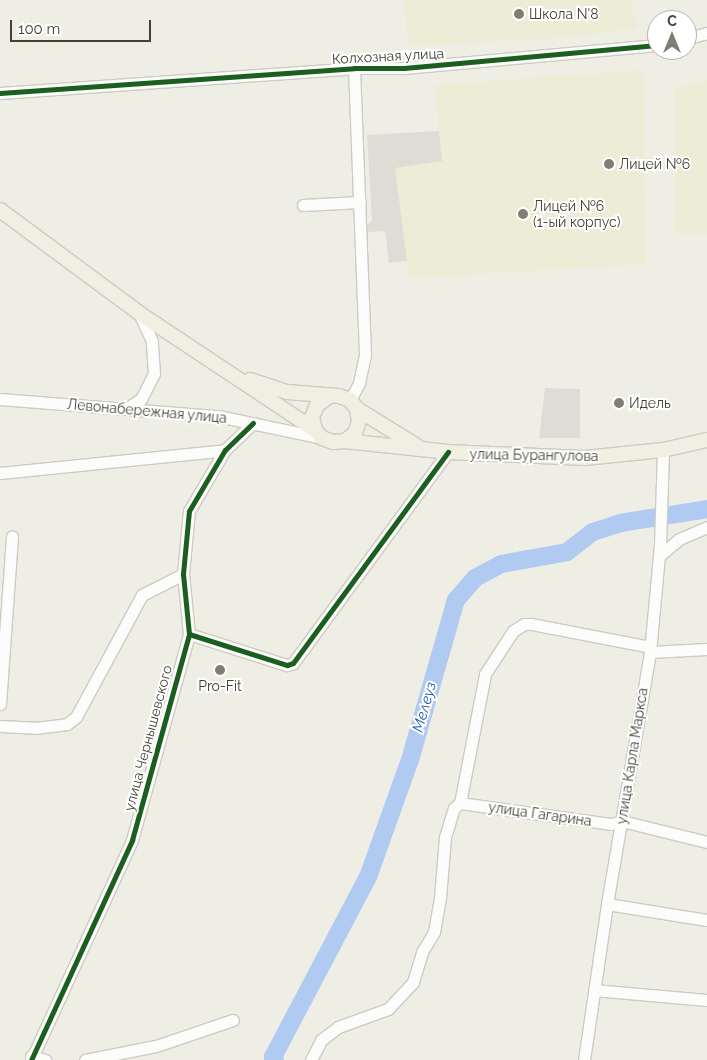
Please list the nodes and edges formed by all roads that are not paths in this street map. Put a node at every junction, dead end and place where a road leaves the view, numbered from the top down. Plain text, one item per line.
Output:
1 (647, 47) edge
2 (354, 68) junction
3 (0, 93) edge
4 (360, 202) junction
5 (303, 205) dead end
6 (0, 210) edge
7 (139, 314) junction
8 (238, 376) junction
9 (328, 397) junction
10 (0, 399) edge
11 (354, 404) junction
12 (126, 409) junction
13 (253, 422) junction
14 (318, 434) junction
15 (707, 440) edge
16 (344, 441) junction
17 (420, 448) junction
18 (225, 450) junction
19 (663, 450) junction
20 (448, 452) junction
21 (0, 473) edge
22 (707, 527) edge
23 (12, 536) dead end
24 (659, 550) junction
25 (183, 574) junction
26 (189, 634) junction
27 (707, 649) edge
28 (650, 650) junction
29 (0, 704) edge
30 (0, 726) edge
31 (460, 802) junction
32 (622, 821) junction
33 (707, 842) edge
34 (606, 904) junction
35 (707, 920) edge
36 (594, 990) junction
37 (707, 1000) edge
38 (233, 1020) dead end
39 (31, 1058) edge
40 (45, 1060) edge
41 (84, 1060) edge
42 (311, 1060) edge
43 (584, 1060) edge

1 - 2 street, Колхозная улица
2 - 3 street, Колхозная улица
2 - 4 street
4 - 5 street
4 - 11 street
6 - 7 main road
7 - 8 main road
7 - 12 street
8 - 9 main road, улица Бурангулова
8 - 14 main road, улица Бурангулова
9 - 11 main road, улица Бурангулова
9 - 14 main road
10 - 12 street, Левонабережная улица
11 - 16 main road
11 - 17 main road, улица Бурангулова
12 - 13 street, Левонабережная улица
13 - 14 street, Левонабережная улица
13 - 18 street, улица Чернышевского
14 - 16 main road, улица Бурангулова
15 - 19 main road, улица Бурангулова
16 - 17 main road, улица Бурангулова
17 - 20 main road, улица Бурангулова
18 - 21 street
18 - 25 street, улица Чернышевского
19 - 20 main road, улица Бурангулова
19 - 24 street, улица Карла Маркса
20 - 26 street
22 - 24 street
23 - 29 street
24 - 28 street, улица Карла Маркса
25 - 26 street, улица Чернышевского
25 - 30 street
26 - 39 street, улица Чернышевского
27 - 28 street
28 - 31 street
28 - 32 street, улица Карла Маркса
31 - 32 street, улица Гагарина
31 - 42 street
32 - 33 street, улица Гагарина
32 - 34 street, улица Карла Маркса
34 - 35 street
34 - 36 street, улица Карла Маркса
36 - 37 street
36 - 43 street, улица Карла Маркса
38 - 41 street
39 - 40 street

